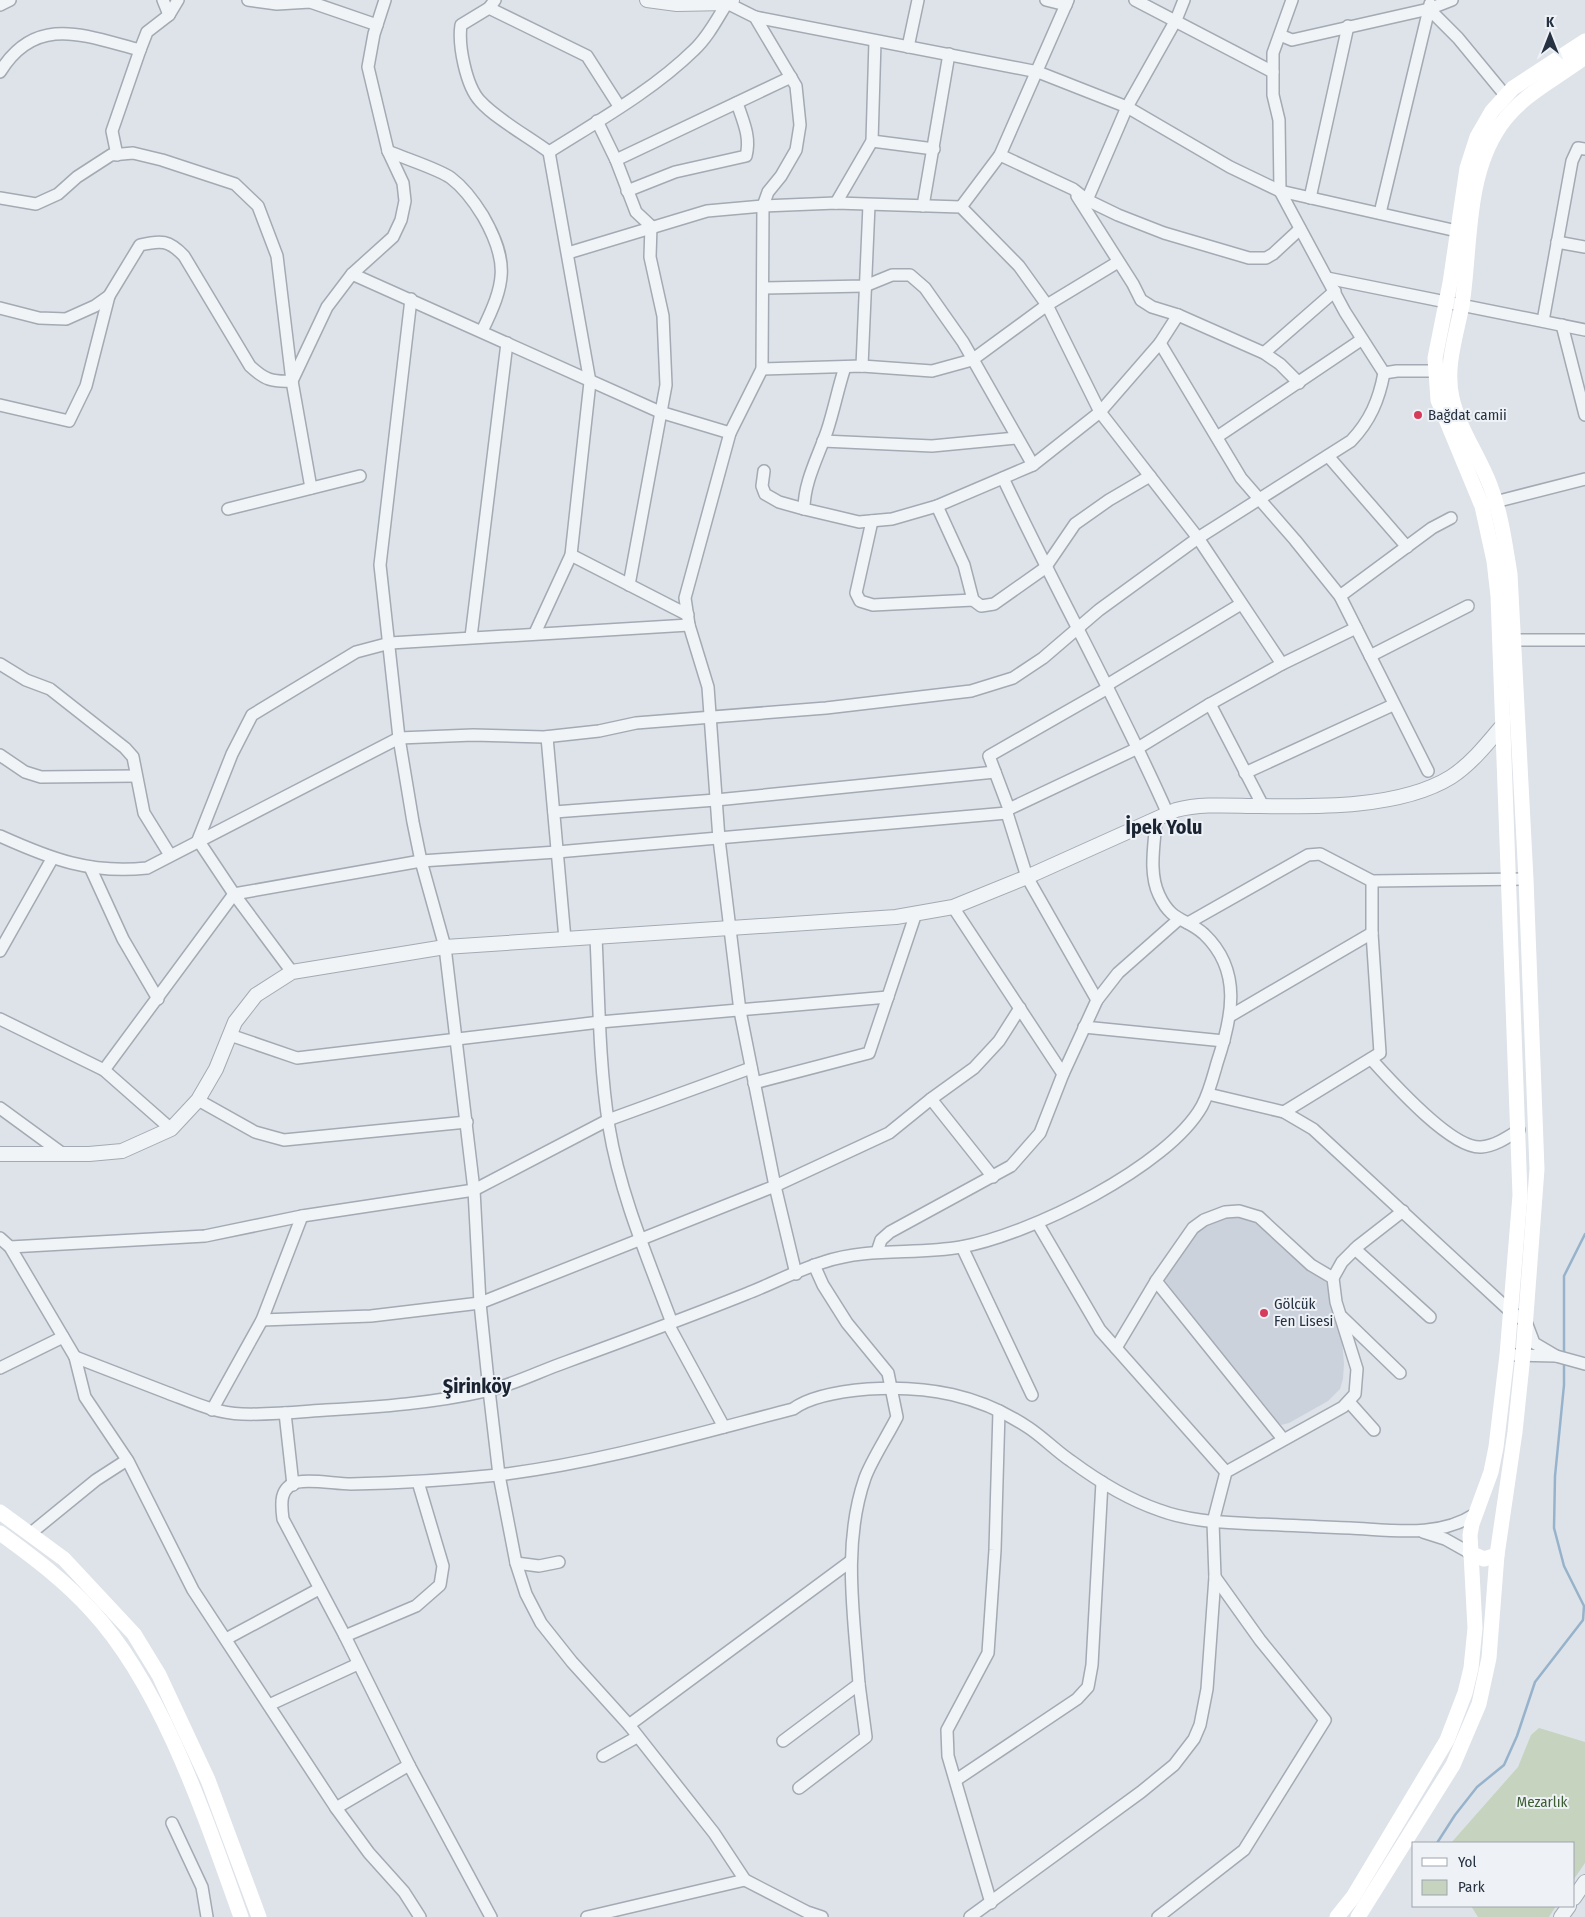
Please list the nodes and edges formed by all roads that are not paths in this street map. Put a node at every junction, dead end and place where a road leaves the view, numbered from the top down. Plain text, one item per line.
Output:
1 (10, 0) edge
2 (163, 0) edge
3 (178, 0) edge
4 (248, 0) edge
5 (385, 0) edge
6 (647, 0) edge
7 (918, 0) edge
8 (1046, 0) edge
9 (1136, 0) edge
10 (1184, 0) edge
11 (1292, 0) edge
12 (1452, 0) edge
13 (730, 1) edge
14 (274, 2) edge
15 (1067, 2) edge
16 (492, 4) edge
17 (1430, 4) edge
18 (0, 5) edge
19 (169, 15) junction
20 (755, 17) junction
21 (1176, 20) junction
22 (377, 25) junction
23 (1348, 26) junction
24 (1280, 35) junction
25 (875, 41) junction
26 (1585, 41) edge
27 (908, 47) junction
28 (140, 50) junction
29 (949, 54) junction
30 (1585, 58) edge
31 (0, 72) edge
32 (1038, 72) junction
33 (1273, 72) junction
34 (791, 77) junction
35 (1505, 95) junction
36 (737, 103) junction
37 (619, 106) junction
38 (1128, 107) junction
39 (597, 121) junction
40 (872, 141) junction
41 (934, 149) junction
42 (1585, 149) edge
43 (388, 151) junction
44 (548, 152) junction
45 (117, 155) junction
46 (1000, 155) junction
47 (616, 160) junction
48 (1073, 189) junction
49 (627, 191) junction
50 (1280, 191) junction
51 (0, 198) edge
52 (1310, 198) junction
53 (1087, 200) junction
54 (836, 203) junction
55 (869, 205) junction
56 (763, 206) junction
57 (924, 206) junction
58 (961, 207) junction
59 (1380, 213) junction
60 (651, 226) junction
61 (1300, 230) junction
62 (1457, 231) junction
63 (1557, 242) junction
64 (1585, 248) edge
65 (568, 252) junction
66 (1118, 262) junction
67 (352, 274) junction
68 (1327, 278) junction
69 (865, 286) junction
70 (764, 288) junction
71 (1335, 290) junction
72 (109, 296) junction
73 (411, 300) junction
74 (1446, 302) junction
75 (1462, 305) junction
76 (1047, 306) junction
77 (0, 308) edge
78 (1178, 316) junction
79 (1543, 321) junction
80 (1562, 325) junction
81 (1585, 330) edge
82 (482, 331) junction
83 (1361, 340) junction
84 (507, 343) junction
85 (1160, 343) junction
86 (1264, 353) junction
87 (972, 360) junction
88 (862, 366) junction
89 (845, 367) junction
90 (762, 369) junction
91 (1435, 371) junction
92 (1384, 373) junction
93 (292, 381) junction
94 (590, 382) junction
95 (1299, 383) junction
96 (0, 406) edge
97 (660, 412) junction
98 (1100, 412) junction
99 (1585, 415) edge
100 (730, 433) junction
101 (1216, 437) junction
102 (1016, 438) junction
103 (823, 441) junction
104 (1328, 456) junction
105 (1033, 465) junction
106 (764, 471) dead end
107 (360, 476) dead end
108 (1150, 476) junction
109 (1003, 478) junction
110 (1585, 479) edge
111 (311, 488) junction
112 (1259, 501) junction
113 (1495, 502) junction
114 (937, 506) junction
115 (228, 509) dead end
116 (804, 509) junction
117 (1451, 518) dead end
118 (872, 521) junction
119 (1198, 538) junction
120 (1406, 547) junction
121 (570, 555) junction
122 (1045, 568) junction
123 (629, 585) junction
124 (1340, 596) junction
125 (973, 600) junction
126 (1241, 604) junction
127 (1468, 606) dead end
128 (688, 620) junction
129 (1078, 626) junction
130 (1356, 628) junction
131 (535, 633) junction
132 (470, 637) junction
133 (1514, 640) junction
134 (1585, 640) edge
135 (390, 643) junction
136 (1370, 656) junction
137 (0, 664) edge
138 (1282, 664) junction
139 (1107, 687) junction
140 (1210, 704) junction
141 (1393, 705) junction
142 (710, 718) junction
143 (1502, 726) junction
144 (547, 737) junction
145 (399, 738) junction
146 (1138, 748) junction
147 (0, 755) edge
148 (1428, 771) dead end
149 (995, 772) junction
150 (1245, 773) junction
151 (136, 776) junction
152 (716, 800) junction
153 (1263, 806) junction
154 (1008, 811) junction
155 (554, 812) junction
156 (1162, 815) junction
157 (0, 836) edge
158 (719, 839) junction
159 (198, 840) junction
160 (557, 852) junction
161 (170, 855) junction
162 (52, 859) junction
163 (421, 861) junction
164 (90, 867) junction
165 (1027, 877) junction
166 (1508, 879) junction
167 (1526, 879) junction
168 (1372, 881) junction
169 (234, 894) junction
170 (953, 907) junction
171 (916, 913) junction
172 (1183, 922) junction
173 (729, 928) junction
174 (1372, 933) junction
175 (596, 937) junction
176 (565, 939) junction
177 (445, 947) junction
178 (0, 951) edge
179 (292, 972) junction
180 (888, 997) junction
181 (158, 999) junction
182 (1097, 1000) junction
183 (1020, 1008) junction
184 (740, 1011) junction
185 (1230, 1016) junction
186 (0, 1019) edge
187 (600, 1022) junction
188 (1084, 1027) junction
189 (230, 1035) junction
190 (455, 1039) junction
191 (1224, 1041) junction
192 (1371, 1059) junction
193 (751, 1068) junction
194 (104, 1070) junction
195 (1063, 1074) junction
196 (754, 1083) junction
197 (1208, 1094) junction
198 (931, 1099) junction
199 (198, 1100) junction
200 (0, 1108) edge
201 (1284, 1112) junction
202 (608, 1120) junction
203 (467, 1122) junction
204 (171, 1129) junction
205 (1519, 1130) junction
206 (0, 1146) edge
207 (56, 1153) junction
208 (0, 1154) edge
209 (993, 1177) junction
210 (775, 1186) junction
211 (474, 1190) junction
212 (1403, 1211) junction
213 (302, 1216) junction
214 (1038, 1224) junction
215 (0, 1238) edge
216 (640, 1240) junction
217 (10, 1247) junction
218 (962, 1247) junction
219 (1355, 1249) junction
220 (877, 1252) junction
221 (814, 1265) junction
222 (796, 1274) junction
223 (1333, 1278) junction
224 (1156, 1281) junction
225 (480, 1303) junction
226 (1510, 1311) junction
227 (1341, 1316) junction
228 (1430, 1317) dead end
229 (262, 1320) junction
230 (1526, 1322) junction
231 (670, 1323) junction
232 (63, 1337) junction
233 (1116, 1348) junction
234 (1507, 1356) junction
235 (1524, 1356) junction
236 (1556, 1356) junction
237 (75, 1357) junction
238 (1585, 1364) edge
239 (0, 1368) edge
240 (1400, 1374) dead end
241 (892, 1387) junction
242 (489, 1390) junction
243 (1032, 1395) dead end
244 (1349, 1402) junction
245 (212, 1410) junction
246 (999, 1411) junction
247 (285, 1413) junction
248 (724, 1427) junction
249 (1374, 1430) dead end
250 (1283, 1439) junction
251 (127, 1460) junction
252 (1226, 1472) junction
253 (499, 1475) junction
254 (418, 1482) junction
255 (1102, 1482) junction
256 (293, 1485) junction
257 (0, 1512) edge
258 (1475, 1514) junction
259 (1502, 1521) junction
260 (1213, 1522) junction
261 (1419, 1531) junction
262 (0, 1533) edge
263 (30, 1533) junction
264 (1470, 1553) junction
265 (1497, 1555) junction
266 (851, 1561) junction
267 (559, 1562) dead end
268 (516, 1563) junction
269 (1215, 1577) junction
270 (319, 1589) junction
271 (345, 1636) junction
272 (226, 1639) junction
273 (358, 1664) junction
274 (859, 1684) junction
275 (270, 1705) junction
276 (629, 1725) junction
277 (637, 1737) junction
278 (784, 1741) dead end
279 (603, 1756) dead end
280 (408, 1765) junction
281 (956, 1780) junction
282 (798, 1788) dead end
283 (336, 1808) junction
284 (172, 1823) dead end
285 (745, 1880) junction
286 (1585, 1882) edge
287 (1575, 1897) edge
288 (991, 1903) junction
289 (207, 1917) edge
290 (241, 1917) edge
291 (259, 1917) edge
292 (420, 1917) edge
293 (491, 1917) edge
294 (587, 1917) edge
295 (822, 1917) edge
296 (970, 1917) edge
297 (1158, 1917) edge
298 (1337, 1917) edge
299 (1358, 1917) edge

1 - 18 street
2 - 19 street
3 - 19 street
4 - 14 street
5 - 22 street
6 - 13 street
7 - 27 street
8 - 15 street
9 - 21 street
10 - 21 street
11 - 24 street
12 - 17 street
13 - 20 street
13 - 37 street
14 - 22 street
15 - 32 street
16 - 37 street
16 - 44 street
17 - 23 street
17 - 35 street
17 - 59 street
19 - 28 street
20 - 25 street
20 - 34 street
21 - 33 street
21 - 38 street
22 - 43 street
23 - 24 street
23 - 52 street
24 - 33 street
25 - 27 street
25 - 40 street
26 - 35 main road
27 - 29 street
28 - 31 street
28 - 45 street
29 - 32 street
29 - 41 street
30 - 75 main road
32 - 38 street
32 - 46 street
33 - 50 street
34 - 36 street
34 - 56 street
35 - 62 main road
36 - 47 street
36 - 49 street
37 - 39 street
38 - 50 street
38 - 53 street
39 - 44 street
39 - 47 street
40 - 41 street
40 - 54 street
41 - 57 street
42 - 63 street
43 - 67 street
43 - 82 street
44 - 65 street
45 - 51 street
45 - 93 street
46 - 48 street
46 - 58 street
47 - 49 street
48 - 53 street
48 - 66 street
49 - 60 street
50 - 52 street
50 - 61 street
52 - 59 street
53 - 61 street
54 - 55 street
54 - 56 street
55 - 57 street
55 - 69 street
56 - 60 street
56 - 70 street
57 - 58 street
58 - 76 street
59 - 62 street
60 - 65 street
60 - 97 street
61 - 68 street
62 - 74 main road
63 - 64 street
63 - 79 street
65 - 94 street
66 - 76 street
66 - 78 street
67 - 73 street
67 - 93 street
68 - 71 street
68 - 74 street
69 - 70 street
69 - 87 street
69 - 88 street
70 - 90 street
71 - 83 street
71 - 86 street
72 - 77 street
72 - 93 street
72 - 96 street
73 - 82 street
73 - 135 street
74 - 75 street
74 - 91 main road
75 - 79 street
75 - 113 main road
76 - 87 street
76 - 98 street
78 - 85 street
78 - 86 street
79 - 80 street
80 - 81 street
80 - 99 street
82 - 84 street
83 - 92 street
83 - 95 street
84 - 94 street
84 - 132 street
85 - 98 street
85 - 101 street
86 - 95 street
87 - 88 street
87 - 102 street
88 - 89 street
89 - 90 street
89 - 103 street
90 - 100 street
91 - 92 street
91 - 143 main road
92 - 104 street
93 - 111 street
94 - 97 street
94 - 121 street
95 - 101 street
97 - 100 street
97 - 123 street
98 - 105 street
98 - 108 street
100 - 128 street
101 - 112 street
102 - 103 street
102 - 105 street
103 - 116 street
104 - 112 street
104 - 120 street
105 - 109 street
106 - 116 street
107 - 111 street
108 - 119 street
108 - 122 street
109 - 114 street
109 - 122 street
110 - 113 street
111 - 115 street
112 - 119 street
112 - 124 street
113 - 133 main road
114 - 118 street
114 - 125 street
116 - 118 street
117 - 120 street
118 - 125 street
119 - 126 street
119 - 129 street
120 - 124 street
121 - 123 street
121 - 131 street
122 - 125 street
122 - 129 street
123 - 128 street
124 - 130 street
126 - 138 street
126 - 139 street
127 - 136 street
128 - 131 street
128 - 142 street
129 - 139 street
129 - 142 street
130 - 136 street
130 - 138 street
131 - 132 street
132 - 135 street
133 - 134 street
133 - 167 main road
135 - 145 street
135 - 159 street
136 - 141 street
137 - 151 street
138 - 140 street
139 - 146 street
139 - 149 street
140 - 146 street
140 - 150 street
141 - 148 street
141 - 150 street
142 - 144 street
142 - 152 street
143 - 153 street
143 - 166 main road
144 - 145 street
144 - 155 street
145 - 159 street
145 - 163 street
146 - 154 street
146 - 156 street
147 - 151 street
149 - 152 street
149 - 154 street
150 - 153 street
151 - 161 street
152 - 155 street
152 - 158 street
153 - 156 street
154 - 158 street
154 - 165 street
155 - 160 street
156 - 165 street
156 - 172 street
157 - 162 street
158 - 160 street
158 - 173 street
159 - 161 street
159 - 169 street
160 - 163 street
160 - 176 street
161 - 164 street
162 - 164 street
162 - 178 street
163 - 169 street
163 - 177 street
164 - 181 street
165 - 170 street
165 - 182 street
166 - 167 street
166 - 168 street
166 - 205 main road
167 - 230 main road
168 - 172 street
168 - 174 street
169 - 179 street
169 - 181 street
170 - 171 street
170 - 183 street
171 - 173 street
171 - 180 street
172 - 182 street
172 - 185 street
173 - 175 street
173 - 184 street
174 - 185 street
174 - 192 street
175 - 176 street
175 - 187 street
176 - 177 street
177 - 179 street
177 - 190 street
179 - 189 street
180 - 184 street
180 - 196 street
181 - 194 street
182 - 188 street
183 - 195 street
183 - 198 street
184 - 187 street
184 - 193 street
185 - 191 street
186 - 194 street
187 - 190 street
187 - 202 street
188 - 191 street
188 - 195 street
189 - 190 street
189 - 199 street
190 - 203 street
191 - 197 street
192 - 201 street
192 - 205 street
193 - 196 street
193 - 202 street
194 - 204 street
195 - 209 street
196 - 210 street
197 - 201 street
197 - 214 street
198 - 209 street
198 - 210 street
199 - 203 street
199 - 204 street
200 - 207 street
201 - 212 street
202 - 211 street
202 - 216 street
203 - 211 street
204 - 207 street
205 - 226 main road
206 - 207 street
207 - 208 street
209 - 220 street
210 - 216 street
210 - 222 street
211 - 213 street
211 - 225 street
212 - 219 street
212 - 226 street
213 - 217 street
213 - 229 street
214 - 218 street
214 - 233 street
215 - 217 street
216 - 225 street
216 - 231 street
217 - 232 street
218 - 220 street
218 - 243 street
219 - 223 street
219 - 228 street
220 - 221 street
221 - 222 street
221 - 241 street
222 - 231 street
223 - 224 street
223 - 227 street
224 - 233 street
224 - 250 street
225 - 229 street
225 - 242 street
226 - 230 street
226 - 234 main road
227 - 240 street
227 - 244 street
229 - 245 street
230 - 235 main road
230 - 236 street
231 - 242 street
231 - 248 street
232 - 237 street
232 - 239 street
233 - 252 street
234 - 235 street
234 - 258 main road
235 - 236 street
235 - 259 main road
236 - 238 street
237 - 245 street
237 - 251 street
241 - 246 street
241 - 248 street
241 - 266 street
242 - 247 street
242 - 253 street
244 - 249 street
244 - 250 street
245 - 247 street
246 - 255 street
246 - 281 street
247 - 256 street
248 - 253 street
250 - 252 street
251 - 263 street
251 - 272 street
252 - 260 street
253 - 254 street
253 - 268 street
254 - 256 street
254 - 271 street
255 - 260 street
255 - 281 street
256 - 270 street
257 - 263 main road
258 - 259 main road
258 - 261 street
258 - 264 main road
259 - 265 main road
260 - 261 street
260 - 269 street
261 - 264 street
262 - 290 main road
263 - 291 main road
264 - 265 main road
264 - 298 main road
265 - 299 main road
266 - 274 street
266 - 276 street
267 - 268 street
268 - 276 street
269 - 288 street
269 - 297 street
270 - 271 street
270 - 272 street
271 - 273 street
272 - 275 street
273 - 275 street
273 - 280 street
274 - 278 street
274 - 282 street
275 - 283 street
276 - 277 street
277 - 279 street
277 - 285 street
280 - 283 street
280 - 293 street
281 - 288 street
283 - 292 street
284 - 289 street
285 - 294 street
285 - 295 street
286 - 287 street
288 - 296 street

